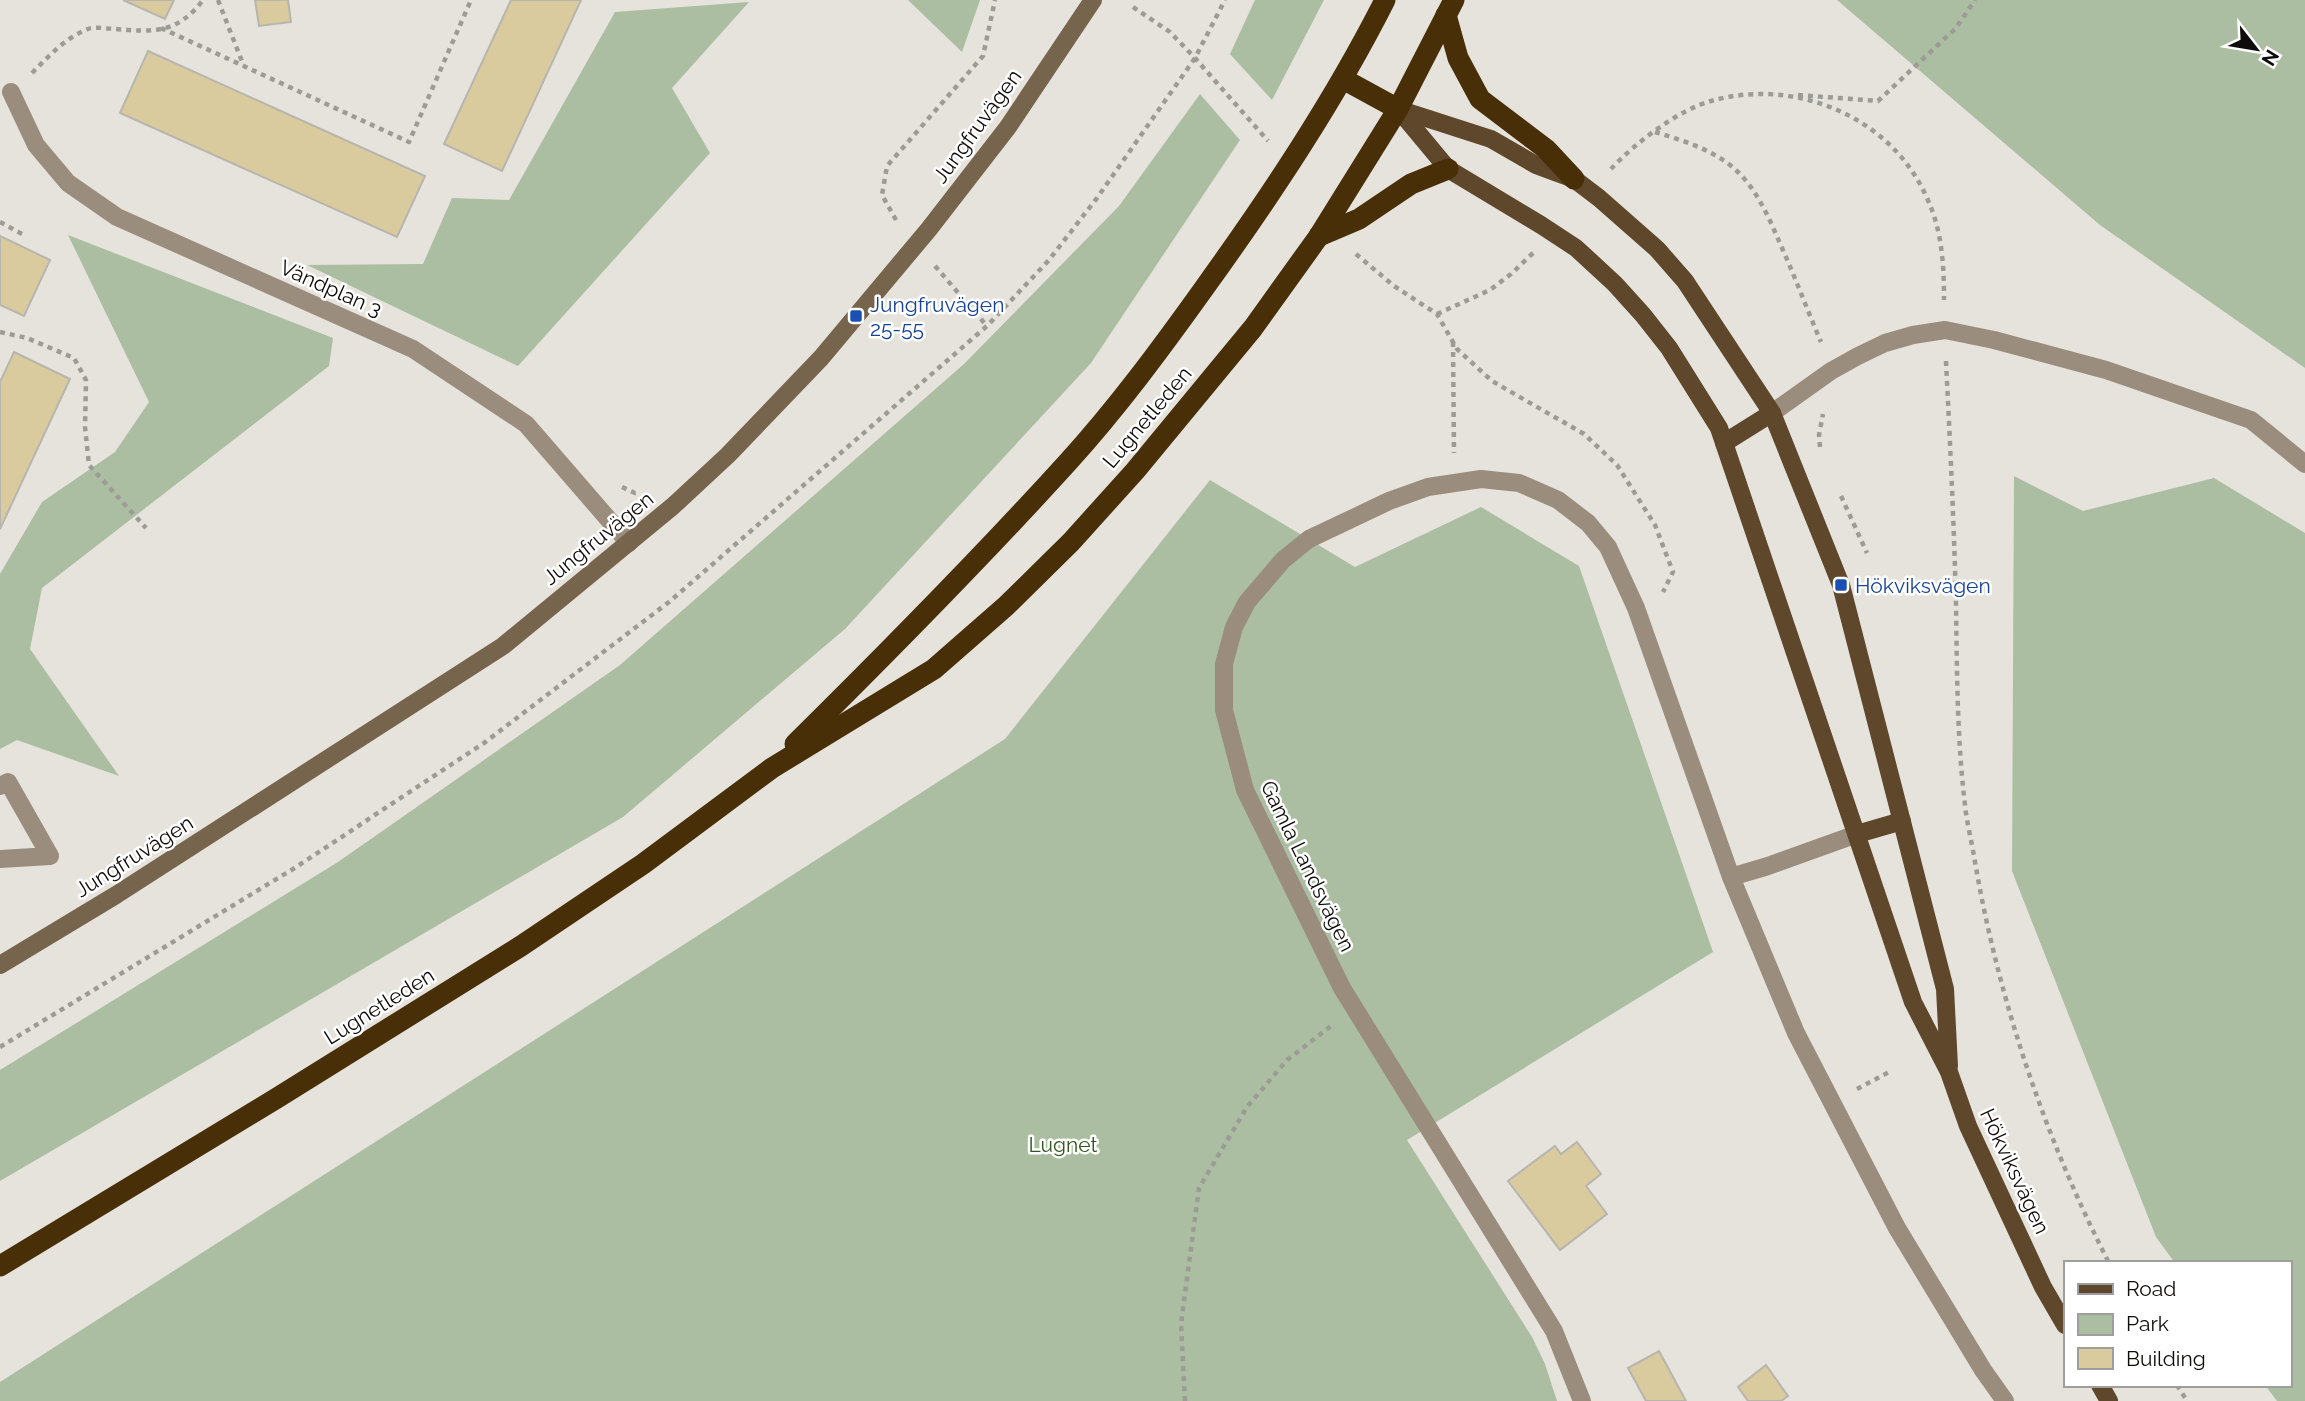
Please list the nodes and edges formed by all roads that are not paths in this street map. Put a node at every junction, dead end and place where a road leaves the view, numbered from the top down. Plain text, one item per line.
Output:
1 (1093, 0) edge
2 (1385, 0) edge
3 (1450, 7) edge
4 (1343, 79) junction
5 (12, 92) road end
6 (1398, 109) junction
7 (1448, 169) junction
8 (1574, 179) junction
9 (1319, 236) junction
10 (1772, 413) junction
11 (1724, 443) junction
12 (2305, 464) edge
13 (629, 543) junction
14 (772, 768) junction
15 (0, 786) edge
16 (1902, 821) junction
17 (1857, 834) junction
18 (0, 859) edge
19 (1731, 877) junction
20 (0, 965) edge
21 (1949, 1072) junction
22 (0, 1266) edge
23 (2064, 1323) edge
24 (1582, 1401) edge
25 (2005, 1401) edge

1 - 13 street, Jungfruvägen
2 - 4 highway, Lugnetleden
3 - 6 highway, Lugnetleden
3 - 8 highway
4 - 6 highway
4 - 14 highway, Lugnetleden
5 - 13 street, Vändplan 3
6 - 7 main road, Hökviksvägen
6 - 8 main road, Hökviksvägen
6 - 9 highway, Lugnetleden
7 - 9 highway
7 - 11 main road, Hökviksvägen
8 - 10 main road, Hökviksvägen
9 - 14 highway, Lugnetleden
10 - 11 main road
10 - 12 street
10 - 16 main road, Hökviksvägen
11 - 17 main road, Hökviksvägen
13 - 20 street, Jungfruvägen
14 - 22 highway, Lugnetleden
15 - 18 street
16 - 17 main road
16 - 21 main road, Hökviksvägen
17 - 19 street
17 - 21 main road, Hökviksvägen
19 - 24 street, Gamla Landsvägen
19 - 25 street, Gamla Landsvägen
21 - 23 main road, Hökviksvägen

